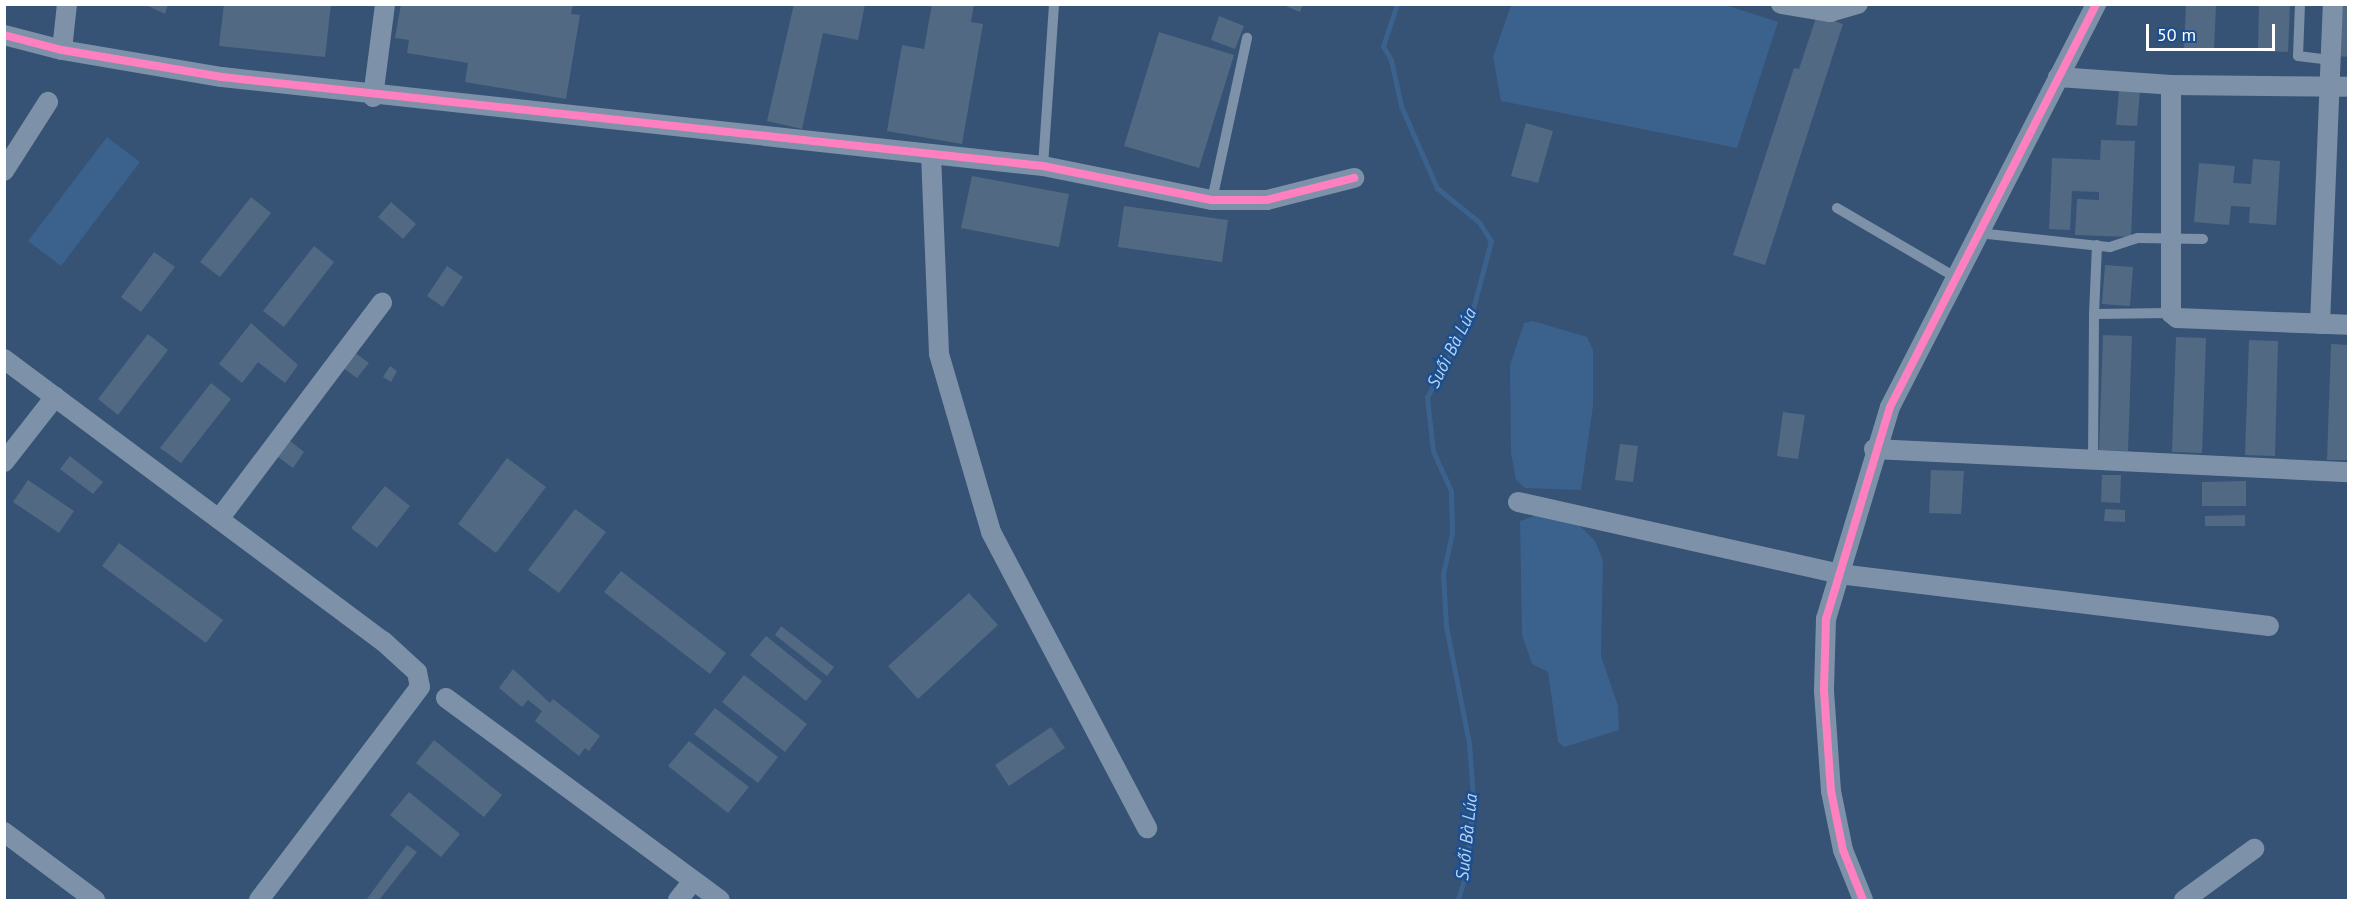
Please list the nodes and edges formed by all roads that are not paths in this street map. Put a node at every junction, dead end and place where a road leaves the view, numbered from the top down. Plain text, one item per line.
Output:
1 (68, 4) edge
2 (385, 4) edge
3 (1054, 4) edge
4 (1781, 4) edge
5 (1858, 4) edge
6 (2096, 4) edge
7 (2300, 4) edge
8 (2333, 4) edge
9 (4, 35) edge
10 (1247, 38) dead end
11 (62, 50) junction
12 (2330, 60) junction
13 (2058, 77) junction
14 (2171, 86) junction
15 (2329, 87) junction
16 (2349, 87) edge
17 (373, 97) junction
18 (48, 102) dead end
19 (931, 154) junction
20 (1043, 166) junction
21 (4, 171) edge
22 (1354, 178) dead end
23 (1212, 200) junction
24 (1837, 208) dead end
25 (1977, 233) junction
26 (2169, 238) junction
27 (2203, 239) dead end
28 (2097, 245) junction
29 (1955, 277) junction
30 (382, 303) dead end
31 (2171, 313) junction
32 (2094, 314) junction
33 (2320, 324) junction
34 (2349, 325) edge
35 (4, 359) edge
36 (55, 397) junction
37 (1874, 449) junction
38 (2093, 460) junction
39 (4, 462) edge
40 (2349, 472) edge
41 (1518, 502) dead end
42 (219, 519) junction
43 (1839, 574) junction
44 (2269, 626) dead end
45 (446, 698) dead end
46 (1147, 828) dead end
47 (4, 832) edge
48 (2254, 849) dead end
49 (693, 881) junction
50 (95, 900) edge
51 (260, 900) edge
52 (678, 900) edge
53 (720, 900) edge
54 (1863, 900) edge
55 (2184, 900) edge

1 - 11 street
2 - 17 street
3 - 20 lane
4 - 5 street
6 - 13 street
7 - 12 lane
8 - 12 street
9 - 11 street
10 - 23 lane
11 - 17 street
12 - 15 street
13 - 14 street
13 - 25 street
14 - 15 street
14 - 26 street
15 - 16 street
15 - 33 street
17 - 19 street
18 - 21 street
19 - 20 street
19 - 46 street
20 - 23 street
22 - 23 street
24 - 29 lane
25 - 28 lane
25 - 29 street
26 - 27 lane
26 - 28 lane
26 - 31 street
28 - 32 lane
29 - 37 street
30 - 42 street
31 - 32 lane
31 - 33 street
32 - 38 lane
33 - 34 street
35 - 36 street
36 - 39 street
36 - 42 street
37 - 38 street
37 - 43 street
38 - 40 street
41 - 43 street
42 - 51 street
43 - 44 street
43 - 54 street
45 - 49 street
47 - 50 street
48 - 55 street
49 - 52 street
49 - 53 street

